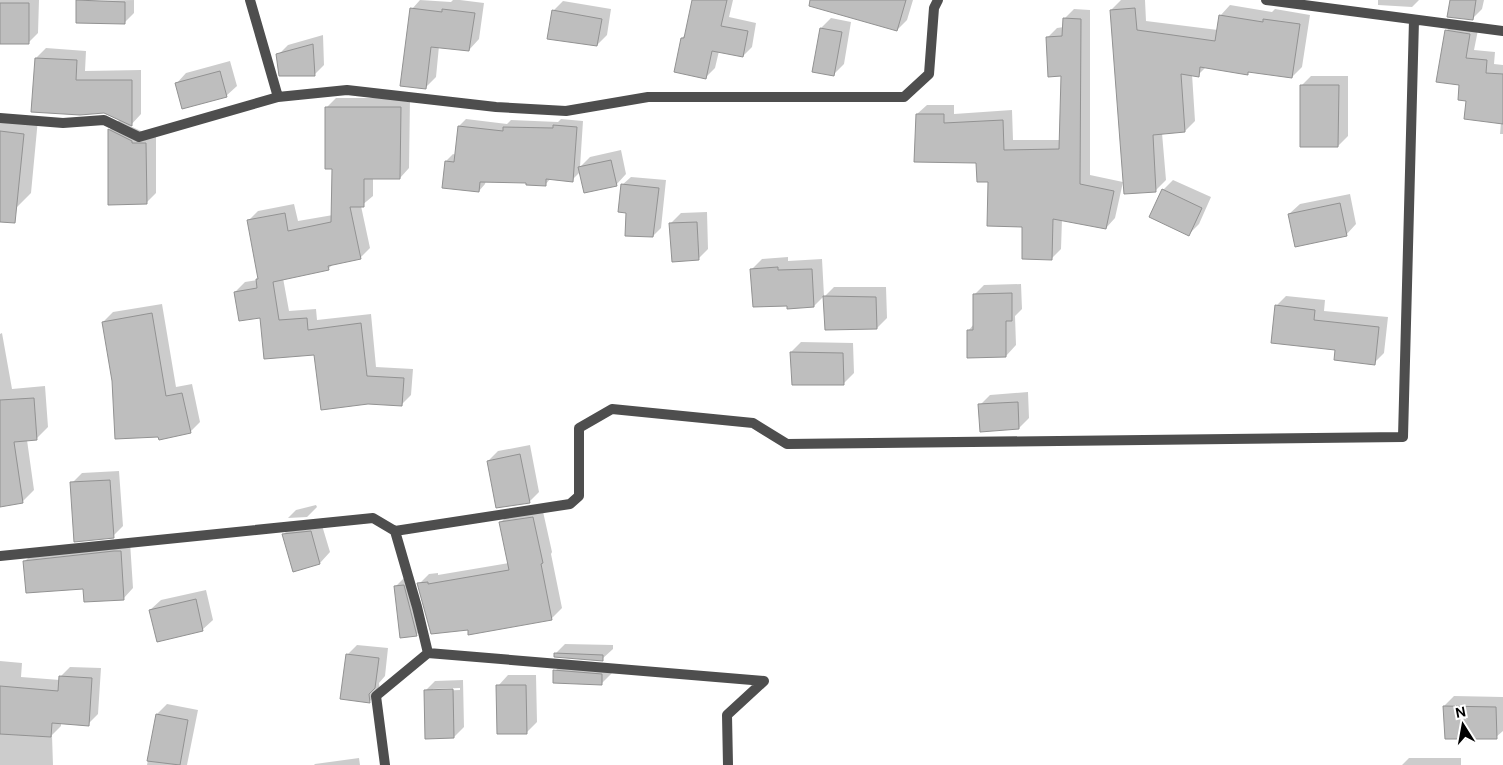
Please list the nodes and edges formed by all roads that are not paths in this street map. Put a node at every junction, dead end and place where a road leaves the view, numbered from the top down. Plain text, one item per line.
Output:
1 (250, 0) edge
2 (938, 0) edge
3 (1266, 0) edge
4 (1414, 20) junction
5 (1503, 31) edge
6 (278, 97) junction
7 (0, 118) edge
8 (395, 531) junction
9 (0, 556) edge
10 (428, 653) junction
11 (385, 765) edge
12 (728, 765) edge

1 - 6 street
2 - 6 street
3 - 4 street
4 - 5 street
4 - 8 street
6 - 7 street
8 - 9 street
8 - 10 street
10 - 11 street
10 - 12 street

